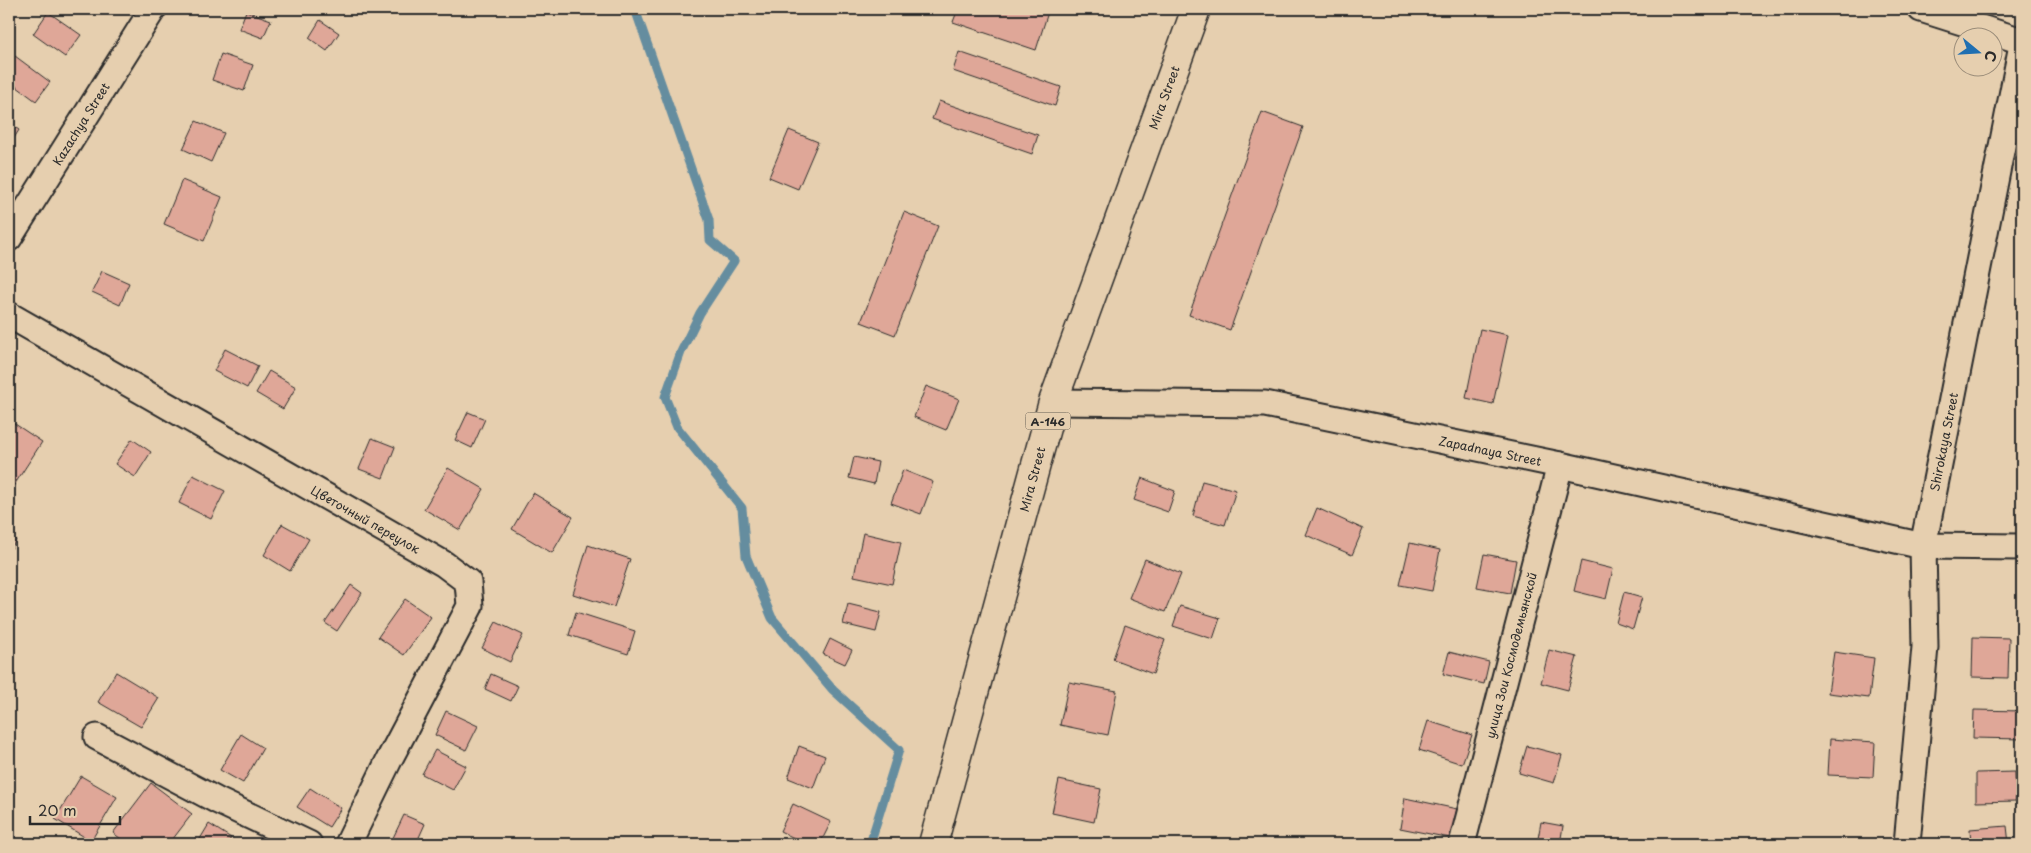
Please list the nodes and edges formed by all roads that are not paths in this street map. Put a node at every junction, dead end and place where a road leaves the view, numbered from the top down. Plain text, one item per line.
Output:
1 (153, 9) edge
2 (1196, 9) edge
3 (1921, 9) edge
4 (2022, 49) edge
5 (9, 238) edge
6 (9, 315) edge
7 (1054, 402) junction
8 (1560, 465) junction
9 (1923, 546) junction
10 (2022, 546) edge
11 (97, 737) dead end
12 (309, 844) edge
13 (348, 844) edge
14 (933, 844) edge
15 (1462, 844) edge
16 (1907, 844) edge

1 - 5 street, Kazachya Street
2 - 7 highway, Mira Street / А-146
3 - 4 street
4 - 9 street, Shirokaya Street
6 - 13 street, Цветочный переулок
7 - 8 street, Zapadnaya Street
7 - 14 highway, Mira Street / А-146
8 - 9 street, Zapadnaya Street
8 - 15 street, улица Зои Космодемьянской
9 - 10 street, Zapadnaya Street
9 - 16 street, Shirokaya Street
11 - 12 street

